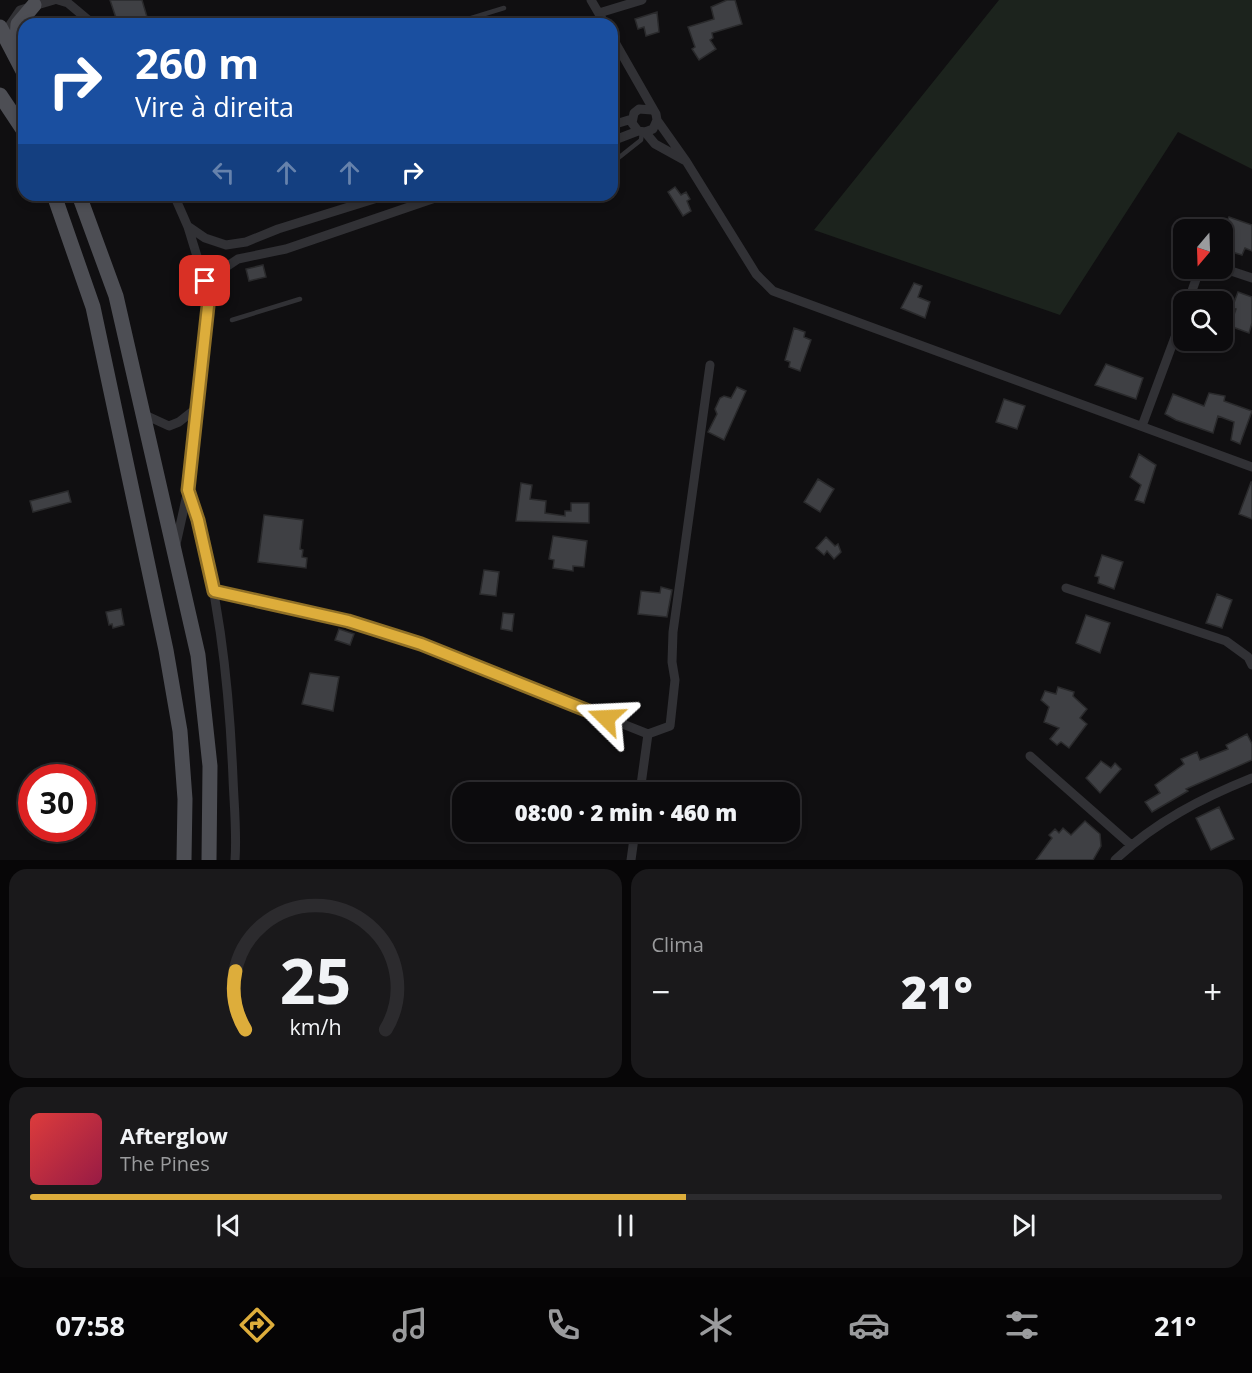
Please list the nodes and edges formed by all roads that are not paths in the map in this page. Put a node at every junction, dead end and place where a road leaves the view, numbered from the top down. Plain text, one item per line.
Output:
1 (56, 0) edge
2 (591, 0) edge
3 (642, 0) edge
4 (34, 5) junction
5 (504, 8) dead end
6 (599, 13) junction
7 (23, 18) edge
8 (86, 18) edge
9 (472, 18) edge
10 (602, 18) edge
11 (18, 24) edge
12 (1, 34) edge
13 (618, 48) edge
14 (16, 56) junction
15 (18, 60) edge
16 (641, 90) junction
17 (0, 96) edge
18 (639, 109) junction
19 (652, 110) junction
20 (632, 119) junction
21 (657, 120) junction
22 (18, 122) edge
23 (618, 123) edge
24 (642, 132) junction
25 (618, 139) edge
26 (618, 158) edge
27 (686, 161) junction
28 (56, 201) edge
29 (81, 201) edge
30 (177, 201) edge
31 (367, 201) edge
32 (426, 201) edge
33 (298, 222) junction
34 (188, 227) junction
35 (262, 235) junction
36 (304, 243) junction
37 (267, 252) junction
38 (1233, 272) edge
39 (1252, 278) edge
40 (205, 281) junction
41 (300, 298) dead end
42 (232, 320) dead end
43 (1173, 343) edge
44 (710, 365) dead end
45 (198, 407) junction
46 (145, 415) junction
47 (1142, 426) junction
48 (1252, 467) edge
49 (188, 490) junction
50 (175, 550) junction
51 (1066, 588) dead end
52 (214, 591) junction
53 (1252, 665) edge
54 (648, 734) junction
55 (1030, 756) dead end
56 (1252, 778) edge
57 (641, 782) edge
58 (633, 842) edge
59 (1131, 845) junction
60 (184, 860) edge
61 (209, 860) edge
62 (235, 860) edge
63 (631, 860) edge
64 (1115, 860) edge

1 - 4 street
1 - 8 street
2 - 6 street
3 - 6 street
4 - 7 main road
4 - 12 street
5 - 9 lane
6 - 10 street
11 - 14 main road
12 - 14 main road
13 - 16 street
14 - 15 main road
16 - 18 street
16 - 19 street
17 - 22 main road
18 - 19 street
18 - 20 street
19 - 21 street
20 - 23 street
20 - 24 street
21 - 24 street
21 - 27 street
24 - 25 street
24 - 26 lane
24 - 27 street
27 - 47 street
28 - 60 main road
29 - 46 main road
30 - 34 street
31 - 33 street
32 - 36 street
33 - 35 street
33 - 36 street
34 - 35 street
34 - 40 street
35 - 37 street
36 - 37 street
37 - 40 street
38 - 39 street
40 - 45 street
41 - 42 lane
43 - 47 street
44 - 54 street
45 - 46 street
45 - 49 street
46 - 50 main road
47 - 48 street
49 - 50 street
49 - 52 street
50 - 61 main road
51 - 53 street
52 - 54 street
52 - 62 street
54 - 57 street
55 - 59 street
56 - 59 street
58 - 63 street
59 - 64 street

